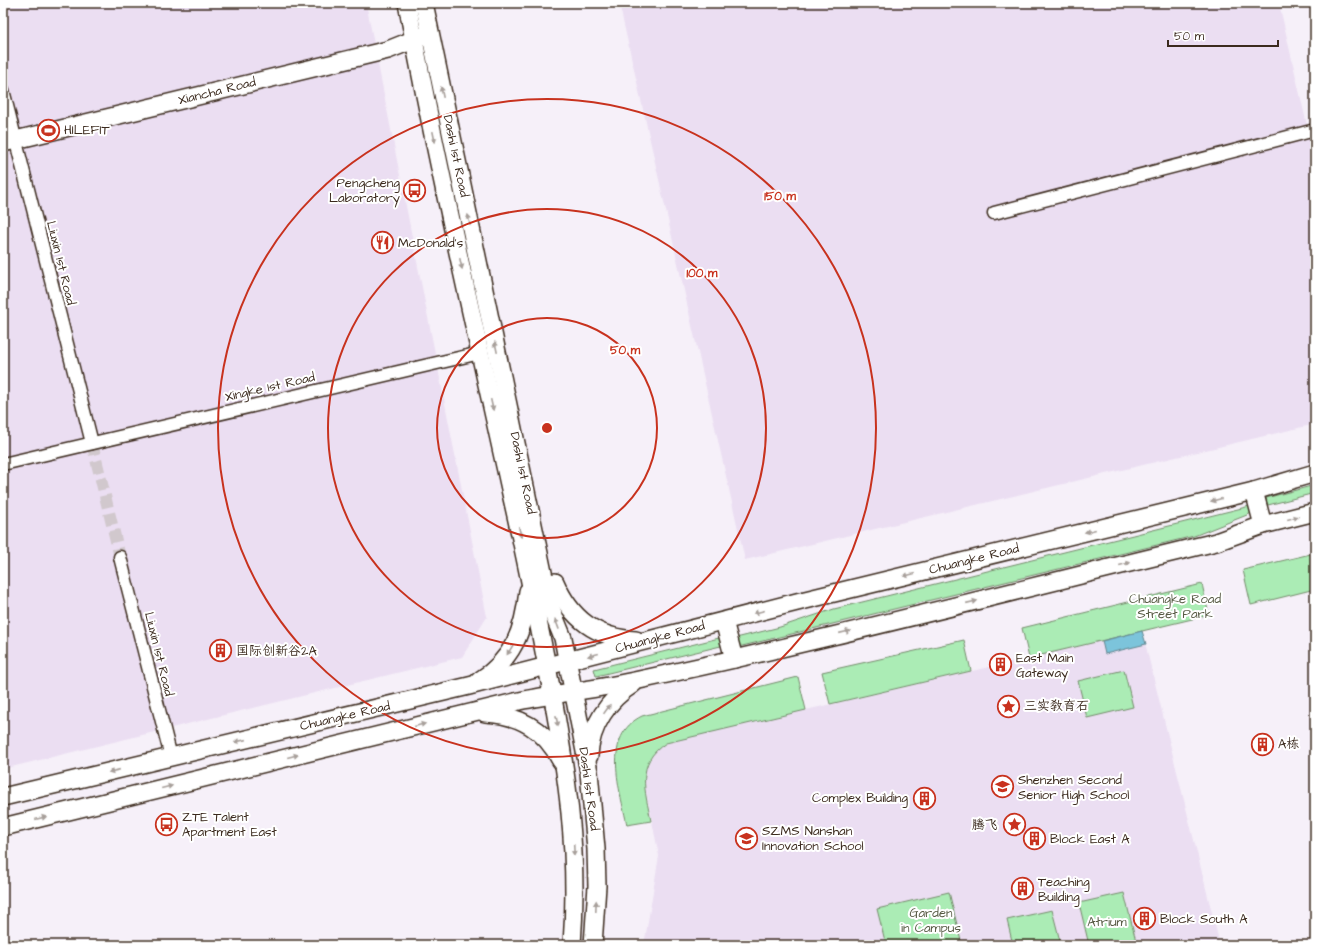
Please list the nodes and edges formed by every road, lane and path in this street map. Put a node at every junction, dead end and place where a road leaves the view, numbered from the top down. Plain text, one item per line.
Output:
1 (407, 3) edge
2 (424, 3) edge
3 (430, 34) junction
4 (414, 40) junction
5 (3, 90) edge
6 (1315, 130) edge
7 (9, 141) edge
8 (994, 213) dead end
9 (480, 352) junction
10 (509, 410) junction
11 (92, 443) junction
12 (3, 464) edge
13 (1315, 473) edge
14 (1254, 491) junction
15 (1315, 512) edge
16 (1263, 525) junction
17 (120, 557) tunnel mouth
18 (529, 573) junction
19 (550, 606) junction
20 (724, 621) junction
21 (649, 640) junction
22 (734, 659) junction
23 (567, 661) junction
24 (547, 666) junction
25 (640, 680) junction
26 (469, 686) junction
27 (572, 691) junction
28 (552, 695) junction
29 (471, 713) junction
30 (171, 758) junction
31 (589, 772) junction
32 (568, 784) junction
33 (3, 797) edge
34 (3, 827) edge
35 (572, 945) edge
36 (593, 945) edge

1 - 4 main road, Dashi 1st Road
2 - 3 main road, Dashi 1st Road
3 - 4 main road, Xiancha Road
10 -> 3 main road, Dashi 1st Road
4 - 7 main road, Xiancha Road
4 -> 9 main road, Dashi 1st Road
5 - 7 street, Liuxin 1st Road
6 - 8 street
7 - 11 street, Liuxin 1st Road
9 - 10 street
9 - 11 street, Xingke 1st Road
9 -> 18 main road, Dashi 1st Road
10 - 19 main road, Dashi 1st Road
11 - 12 street, Xingke 1st Road
13 - 14 main road, Chuangke Road
14 - 16 main road
14 -> 20 main road, Chuangke Road
16 -> 15 main road, Chuangke Road
22 -> 16 main road, Chuangke Road
17 - 30 street, Liuxin 1st Road
18 - 24 main road, Dashi 1st Road
18 -> 26 main road
19 - 21 main road
23 -> 19 main road, Dashi 1st Road
20 - 21 main road, Chuangke Road
20 - 22 main road
21 -> 23 main road, Chuangke Road
22 - 25 main road, Chuangke Road
23 - 24 main road, Chuangke Road
23 - 27 main road, Dashi 1st Road
24 - 26 main road, Chuangke Road
24 - 28 main road, Dashi 1st Road
25 - 27 main road, Chuangke Road
31 -> 25 main road
26 -> 30 main road, Chuangke Road
27 - 28 main road, Chuangke Road
27 - 31 main road, Dashi 1st Road
28 - 29 main road, Chuangke Road
28 -> 32 main road, Dashi 1st Road
29 - 32 main road
34 -> 29 main road, Chuangke Road
30 -> 33 main road, Chuangke Road
36 -> 31 main road, Dashi 1st Road
32 -> 35 main road, Dashi 1st Road

